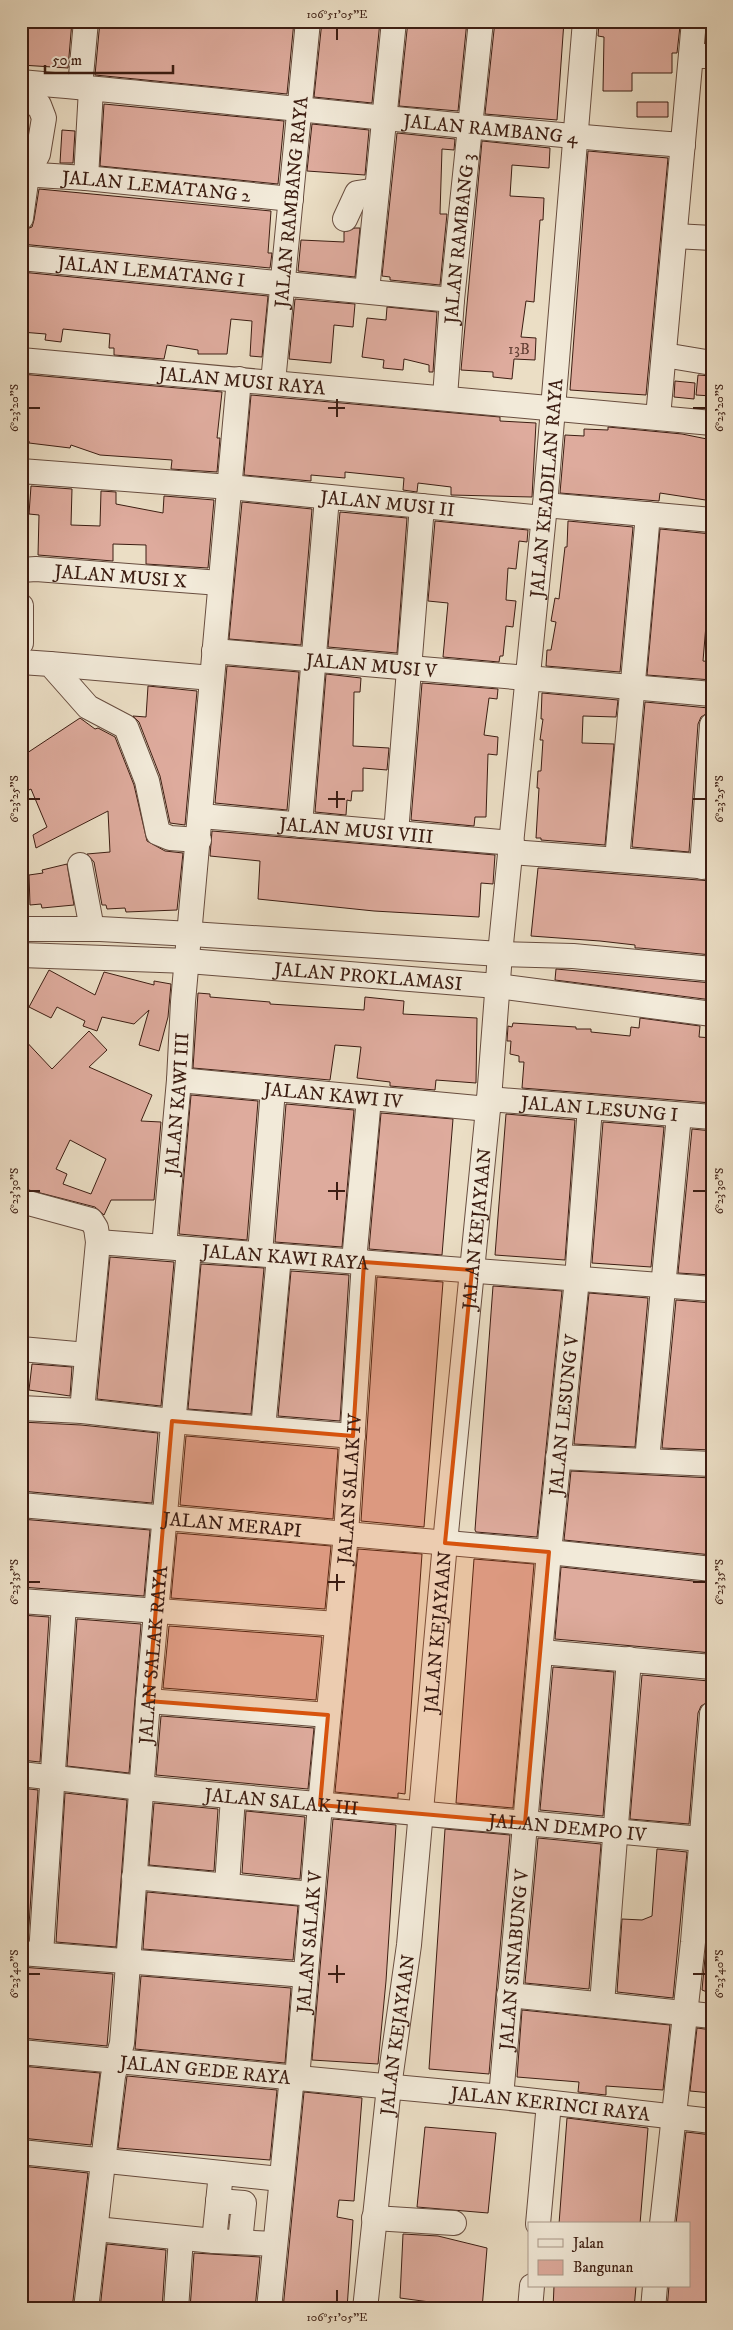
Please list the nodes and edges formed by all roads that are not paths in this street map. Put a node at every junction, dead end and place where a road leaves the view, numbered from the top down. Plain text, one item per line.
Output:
1 (86, 21) edge
2 (308, 21) edge
3 (394, 21) edge
4 (481, 21) edge
5 (585, 21) edge
6 (694, 21) edge
7 (701, 56) edge
8 (21, 82) edge
9 (86, 88) junction
10 (21, 100) edge
11 (300, 108) junction
12 (384, 119) junction
13 (471, 128) junction
14 (574, 137) junction
15 (683, 145) junction
16 (24, 175) edge
17 (86, 178) junction
18 (377, 190) junction
19 (291, 199) junction
20 (21, 218) edge
21 (345, 219) dead end
22 (675, 236) junction
23 (712, 238) edge
24 (21, 258) edge
25 (283, 284) junction
26 (367, 291) junction
27 (452, 300) junction
28 (664, 355) junction
29 (21, 360) edge
30 (712, 362) edge
31 (240, 379) junction
32 (273, 382) junction
33 (445, 397) junction
34 (553, 407) junction
35 (658, 417) junction
36 (712, 423) edge
37 (21, 472) edge
38 (230, 487) junction
39 (327, 497) junction
40 (422, 506) junction
41 (544, 511) junction
42 (648, 514) junction
43 (712, 520) edge
44 (21, 570) edge
45 (220, 584) junction
46 (21, 606) edge
47 (21, 643) edge
48 (214, 651) junction
49 (313, 660) junction
50 (21, 662) edge
51 (50, 664) junction
52 (409, 668) junction
53 (212, 678) junction
54 (526, 678) junction
55 (631, 688) junction
56 (712, 694) edge
57 (712, 725) edge
58 (201, 816) junction
59 (300, 825) junction
60 (396, 833) junction
61 (199, 840) junction
62 (512, 847) junction
63 (617, 860) junction
64 (80, 865) dead end
65 (707, 867) edge
66 (21, 929) edge
67 (92, 929) junction
68 (191, 934) junction
69 (500, 954) junction
70 (21, 955) edge
71 (188, 961) junction
72 (712, 969) edge
73 (498, 986) junction
74 (712, 1014) edge
75 (179, 1080) junction
76 (273, 1090) junction
77 (369, 1098) junction
78 (488, 1104) junction
79 (590, 1107) junction
80 (679, 1114) junction
81 (712, 1117) edge
82 (21, 1201) edge
83 (98, 1242) junction
84 (164, 1247) junction
85 (189, 1249) junction
86 (270, 1255) junction
87 (359, 1262) junction
88 (472, 1270) junction
89 (577, 1279) junction
90 (664, 1285) junction
91 (712, 1289) edge
92 (21, 1349) edge
93 (87, 1355) junction
94 (21, 1408) edge
95 (82, 1411) junction
96 (172, 1421) junction
97 (264, 1428) junction
98 (353, 1436) junction
99 (558, 1457) junction
100 (647, 1461) junction
101 (712, 1464) edge
102 (21, 1505) edge
103 (164, 1518) junction
104 (346, 1534) junction
105 (445, 1543) junction
106 (549, 1552) junction
107 (712, 1569) edge
108 (21, 1601) edge
109 (64, 1604) junction
110 (158, 1612) junction
111 (337, 1624) junction
112 (541, 1652) junction
113 (629, 1659) junction
114 (712, 1667) edge
115 (148, 1701) junction
116 (712, 1714) edge
117 (328, 1716) junction
118 (21, 1774) edge
119 (54, 1777) junction
120 (142, 1788) junction
121 (233, 1797) junction
122 (320, 1805) junction
123 (421, 1814) junction
124 (525, 1823) junction
125 (615, 1831) junction
126 (706, 1839) edge
127 (134, 1877) junction
128 (226, 1885) junction
129 (312, 1894) junction
130 (702, 1943) edge
131 (31, 1954) edge
132 (129, 1963) junction
133 (305, 1975) junction
134 (509, 1994) junction
135 (602, 2004) junction
136 (684, 2012) junction
137 (712, 2016) edge
138 (21, 2052) edge
139 (116, 2061) junction
140 (297, 2079) junction
141 (390, 2087) junction
142 (501, 2097) junction
143 (549, 2103) junction
144 (675, 2117) junction
145 (712, 2121) edge
146 (21, 2152) edge
147 (104, 2161) junction
148 (222, 2173) junction
149 (280, 2178) junction
150 (218, 2200) junction
151 (374, 2218) junction
152 (538, 2222) edge
153 (662, 2222) edge
154 (454, 2223) dead end
155 (96, 2229) junction
156 (181, 2238) junction
157 (214, 2241) junction
158 (240, 2242) junction
159 (275, 2244) junction
160 (532, 2288) edge
161 (655, 2288) edge
162 (86, 2309) edge
163 (176, 2309) edge
164 (268, 2309) edge
165 (365, 2309) edge
166 (530, 2309) edge
167 (652, 2309) edge

1 - 9 street
2 - 11 street, JALAN RAMBANG RAYA
3 - 12 street
4 - 13 street, JALAN RAMBANG 3
5 - 14 street, JALAN KEADILAN RAYA
6 - 7 street
7 - 15 street
8 - 9 street, JALAN RAMBANG 4
9 - 11 street, JALAN RAMBANG 4
9 - 17 street
10 - 16 street
11 - 12 street, JALAN RAMBANG 4
11 - 19 street, JALAN RAMBANG RAYA
12 - 13 street, JALAN RAMBANG 4
12 - 18 street
13 - 14 street, JALAN RAMBANG 4
13 - 27 street, JALAN RAMBANG 3
14 - 15 street, JALAN RAMBANG 4
14 - 34 street, JALAN KEADILAN RAYA
15 - 22 street
16 - 17 street, JALAN LEMATANG 2
16 - 20 street
17 - 19 street, JALAN LEMATANG 2
18 - 21 street
18 - 26 street
19 - 25 street, JALAN RAMBANG RAYA
22 - 23 street
22 - 28 street
24 - 25 street, JALAN LEMATANG I
25 - 26 street, JALAN LEMATANG I
25 - 32 street, JALAN RAMBANG RAYA
26 - 27 street, JALAN LEMATANG I
27 - 33 street, JALAN RAMBANG 3
28 - 30 street
28 - 35 street
29 - 31 street, JALAN MUSI RAYA
31 - 32 street, JALAN MUSI RAYA
31 - 38 street, JALAN KAWI III
32 - 33 street, JALAN MUSI RAYA
33 - 34 street, JALAN MUSI RAYA
34 - 35 street, JALAN MUSI RAYA
34 - 41 street, JALAN KEADILAN RAYA
35 - 36 street, JALAN MUSI RAYA
37 - 38 street, JALAN MUSI II
38 - 39 street, JALAN MUSI II
38 - 45 street, JALAN KAWI III
39 - 40 street, JALAN MUSI II
39 - 49 street
40 - 41 street, JALAN MUSI II
40 - 52 street
41 - 42 street, JALAN MUSI II
41 - 54 street, JALAN KEADILAN RAYA
42 - 43 street, JALAN MUSI II
42 - 55 street
44 - 45 street, JALAN MUSI X
45 - 48 street, JALAN KAWI III
46 - 47 street
48 - 49 street, JALAN MUSI V
48 - 53 street, JALAN KAWI III
49 - 52 street, JALAN MUSI V
49 - 59 street
50 - 51 street
51 - 53 street
51 - 61 street
52 - 54 street, JALAN MUSI V
52 - 60 street
53 - 58 street, JALAN KAWI III
54 - 55 street, JALAN MUSI V
54 - 62 street, JALAN KEADILAN RAYA
55 - 56 street, JALAN MUSI V
55 - 63 street
57 - 65 street
58 - 59 street, JALAN MUSI VIII
58 - 61 street, JALAN KAWI III
59 - 60 street, JALAN MUSI VIII
60 - 62 street, JALAN MUSI VIII
61 - 68 street, JALAN KAWI III
62 - 63 street, JALAN MUSI VIII
62 - 69 street, JALAN KEADILAN RAYA
63 - 65 street, JALAN MUSI VIII
64 - 67 street
66 - 67 street, JALAN PROKLAMASI
67 - 68 street, JALAN PROKLAMASI
68 - 69 street, JALAN PROKLAMASI
68 - 71 street, JALAN KAWI III
69 - 72 street, JALAN PROKLAMASI
69 - 73 street, JALAN KEJAYAAN
70 - 71 street, JALAN PROKLAMASI
71 - 73 street, JALAN PROKLAMASI
71 - 75 street, JALAN KAWI III
73 - 74 street, JALAN PROKLAMASI
73 - 78 street, JALAN KEJAYAAN
75 - 76 street, JALAN KAWI IV
75 - 84 street, JALAN KAWI III
76 - 77 street, JALAN KAWI IV
76 - 86 street
77 - 78 street, JALAN KAWI IV
77 - 87 street, JALAN SALAK IV
78 - 79 street, JALAN LESUNG I
78 - 88 street, JALAN KEJAYAAN
79 - 80 street, JALAN LESUNG I
79 - 89 street, JALAN LESUNG V
80 - 81 street, JALAN LESUNG I
80 - 90 street
82 - 83 street
83 - 84 street, JALAN KAWI RAYA
83 - 93 street
84 - 85 street, JALAN KAWI RAYA
85 - 86 street, JALAN KAWI RAYA
85 - 96 street, JALAN SALAK RAYA
86 - 87 street, JALAN KAWI RAYA
86 - 97 street
87 - 88 street, JALAN KAWI RAYA
87 - 98 street, JALAN SALAK IV
88 - 89 street, JALAN KAWI RAYA
88 - 105 street, JALAN KEJAYAAN
89 - 90 street, JALAN KAWI RAYA
89 - 99 street, JALAN LESUNG V
90 - 91 street, JALAN KAWI RAYA
90 - 100 street
92 - 93 street
93 - 95 street
94 - 95 street
95 - 96 street
96 - 97 street
96 - 103 street, JALAN SALAK RAYA
97 - 98 street
98 - 104 street, JALAN SALAK IV
99 - 100 street
99 - 106 street, JALAN LESUNG V
100 - 101 street
102 - 103 street, JALAN MERAPI
103 - 104 street, JALAN MERAPI
103 - 110 street, JALAN SALAK RAYA
104 - 105 street, JALAN MERAPI
104 - 111 street, JALAN SALAK IV
105 - 106 street, JALAN MERAPI
105 - 123 street, JALAN KEJAYAAN
106 - 107 street, JALAN MERAPI
106 - 112 street, JALAN LESUNG V
108 - 109 street
109 - 110 street
109 - 119 street
110 - 111 street
110 - 115 street, JALAN SALAK RAYA
111 - 117 street, JALAN SALAK IV
112 - 113 street
112 - 124 street, JALAN SINABUNG V
113 - 114 street
113 - 125 street
115 - 117 street
115 - 120 street, JALAN SALAK RAYA
116 - 126 street
117 - 122 street, JALAN SALAK IV
118 - 119 street, JALAN SALAK III
119 - 120 street, JALAN SALAK III
119 - 131 street
120 - 121 street, JALAN SALAK III
120 - 127 street, JALAN SALAK RAYA
121 - 122 street, JALAN SALAK III
121 - 128 street
122 - 123 street, JALAN SALAK III
122 - 129 street, JALAN SALAK V
123 - 124 street, JALAN DEMPO IV
123 - 141 street, JALAN KEJAYAAN
124 - 125 street, JALAN DEMPO IV
124 - 134 street, JALAN SINABUNG V
125 - 126 street, JALAN DEMPO IV
125 - 135 street
126 - 130 street
127 - 128 street
127 - 132 street, JALAN SALAK RAYA
128 - 129 street
129 - 133 street, JALAN SALAK V
130 - 136 street
131 - 132 street
132 - 133 street
132 - 139 street, JALAN SALAK RAYA
133 - 140 street, JALAN SALAK V
134 - 135 street
134 - 142 street, JALAN SINABUNG V
135 - 136 street
136 - 137 street
136 - 144 street
138 - 139 street, JALAN GEDE RAYA
139 - 140 street, JALAN GEDE RAYA
139 - 147 street, JALAN SALAK RAYA
140 - 141 street, JALAN GEDE RAYA
140 - 149 street, JALAN SALAK V
141 - 142 street, JALAN KERINCI RAYA
141 - 151 street, JALAN KEJAYAAN
142 - 143 street, JALAN KERINCI RAYA
143 - 144 street, JALAN KERINCI RAYA
143 - 152 street
144 - 145 street, JALAN KERINCI RAYA
144 - 153 street
146 - 147 street
147 - 148 street
147 - 155 street, JALAN SALAK RAYA
148 - 149 street
148 - 150 street
149 - 159 street, JALAN SALAK V
150 - 157 street
150 - 158 street
151 - 154 street
151 - 165 street, JALAN KEJAYAAN
155 - 156 street
155 - 162 street, JALAN SALAK RAYA
156 - 157 street
156 - 163 street
157 - 158 street
158 - 159 street
159 - 164 street, JALAN SALAK V
160 - 166 street
161 - 167 street

